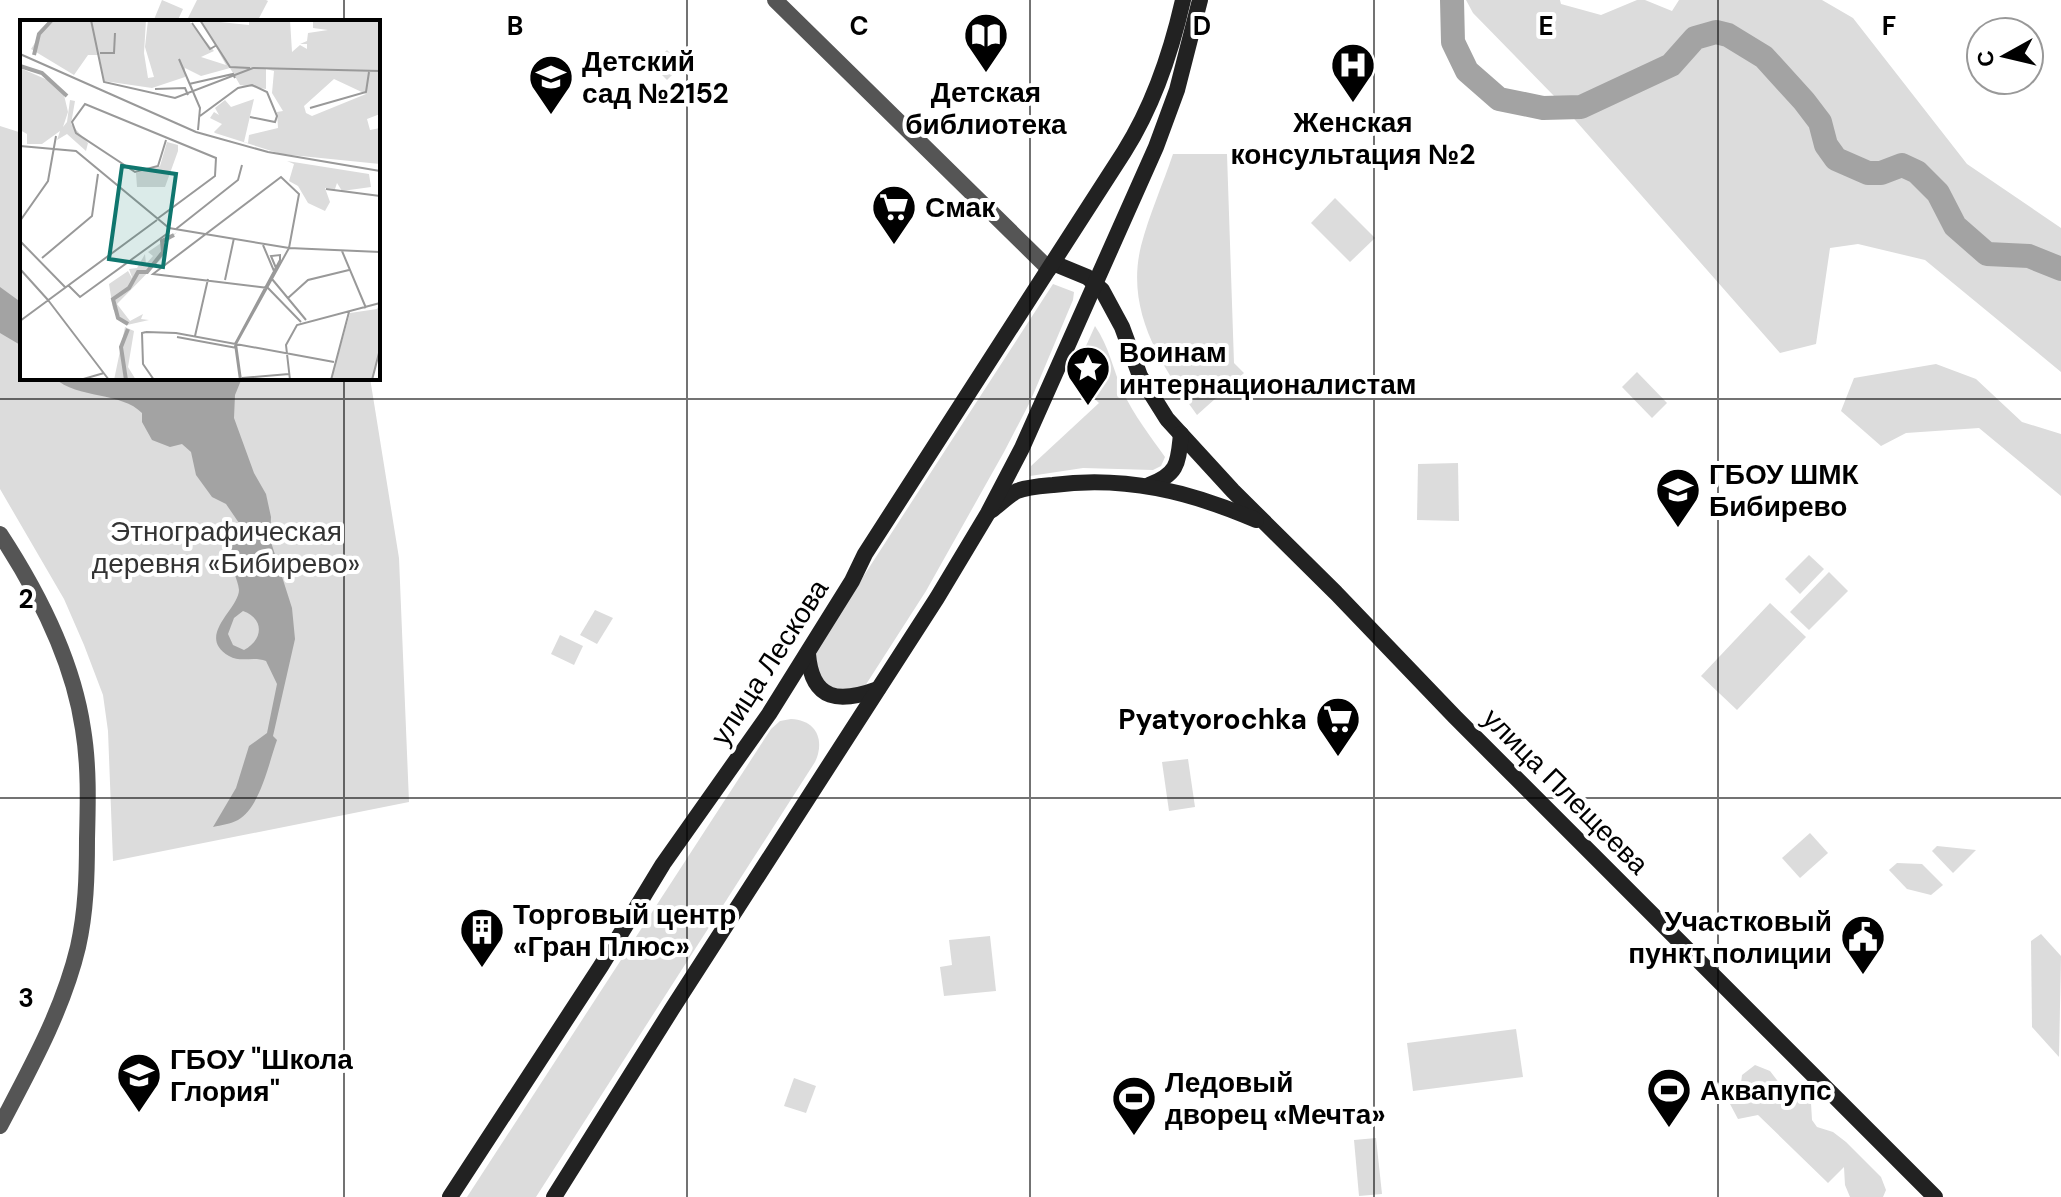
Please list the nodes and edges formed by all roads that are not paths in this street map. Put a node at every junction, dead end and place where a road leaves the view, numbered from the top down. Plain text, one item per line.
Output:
1 (775, 0) edge
2 (1183, 0) edge
3 (1200, 0) edge
4 (1051, 266) junction
5 (1096, 284) junction
6 (1181, 434) junction
7 (1149, 485) junction
8 (988, 513) junction
9 (1264, 523) junction
10 (0, 534) edge
11 (808, 654) junction
12 (878, 689) junction
13 (0, 1126) edge
14 (450, 1197) edge
15 (554, 1197) edge
16 (1935, 1197) edge

1 - 4 street
2 - 4 main road, улица Лескова
3 - 5 main road
4 - 5 main road
4 - 11 main road, улица Лескова
5 - 6 main road, улица Плещеева
5 - 8 main road
6 - 7 main road
6 - 9 main road, улица Плещеева
7 - 8 main road, улица Плещеева
7 - 9 main road, улица Плещеева
8 - 12 main road
9 - 16 main road, улица Плещеева
10 - 13 street
11 - 12 main road
11 - 14 main road, улица Лескова
12 - 15 main road

